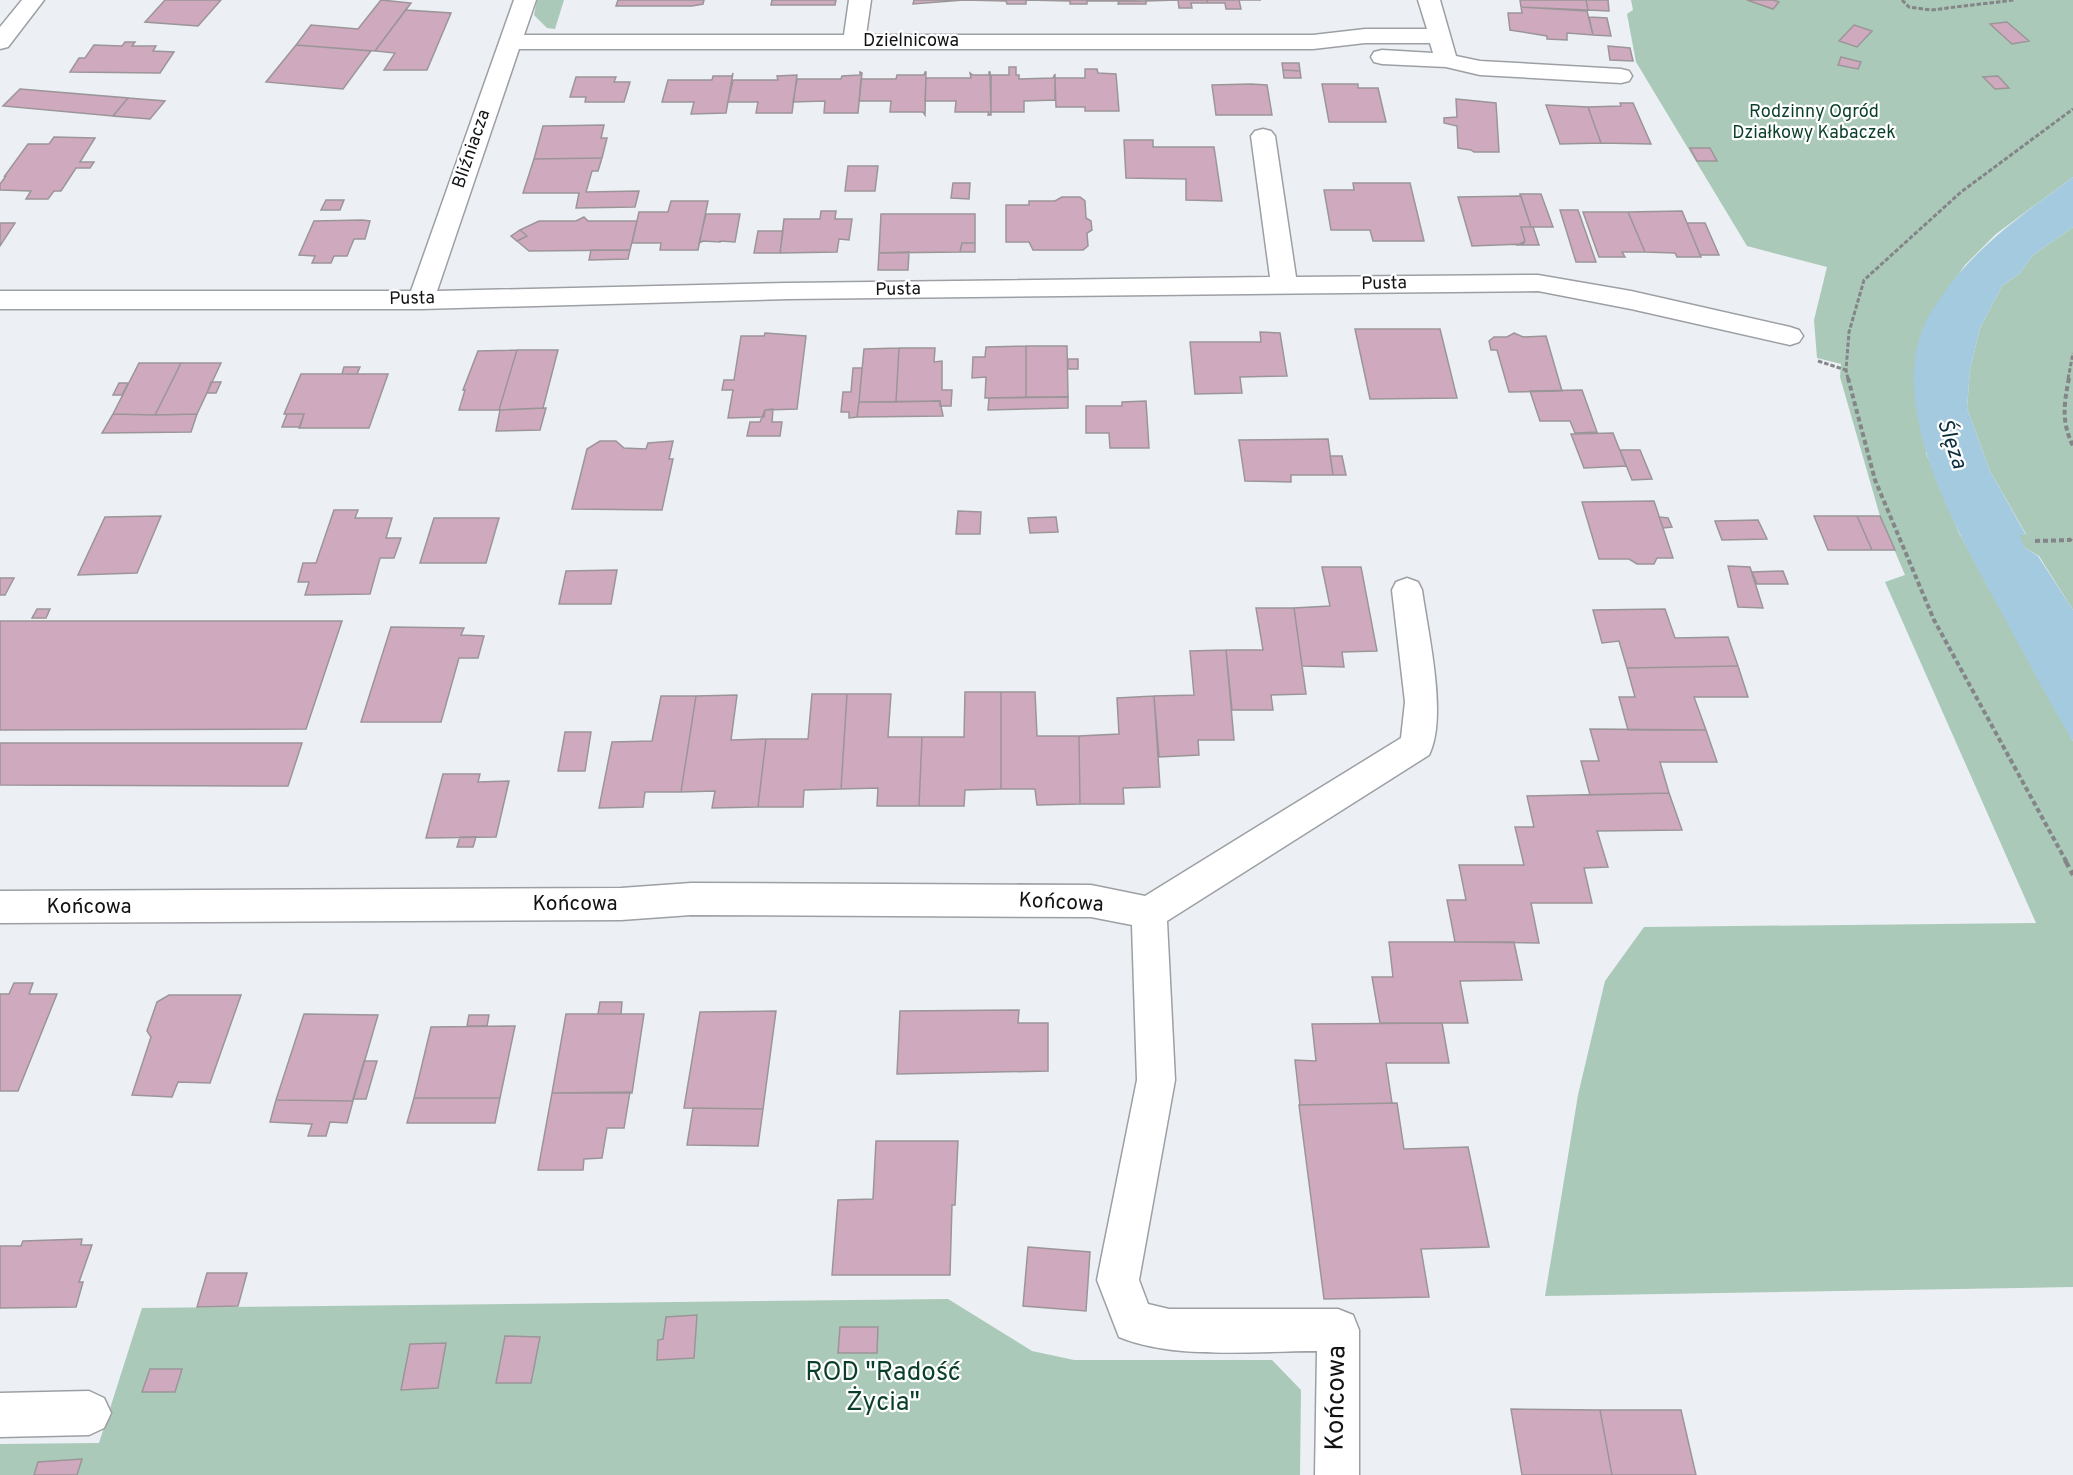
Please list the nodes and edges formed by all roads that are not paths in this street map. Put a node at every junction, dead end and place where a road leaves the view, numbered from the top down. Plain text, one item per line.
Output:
1 (33, 0) edge
2 (525, 0) edge
3 (860, 0) edge
4 (1429, 0) edge
5 (1439, 36) junction
6 (854, 41) junction
7 (0, 42) edge
8 (509, 42) junction
9 (1313, 42) junction
10 (1446, 60) junction
11 (1621, 76) dead end
12 (1263, 136) dead end
13 (1284, 286) junction
14 (0, 300) edge
15 (421, 300) junction
16 (1790, 336) dead end
17 (1407, 590) dead end
18 (0, 907) edge
19 (1149, 913) junction
20 (89, 1413) dead end
21 (0, 1415) edge
22 (1337, 1475) edge

1 - 7 street
2 - 8 street, Bliźniacza
3 - 6 street
4 - 5 street
5 - 9 street, Dzielnicowa
5 - 10 street
6 - 8 street, Dzielnicowa
6 - 9 street, Dzielnicowa
8 - 15 street, Bliźniacza
9 - 10 street, Dzielnicowa
10 - 11 street, Dzielnicowa
12 - 13 street
13 - 15 street, Pusta
13 - 16 street, Pusta
14 - 15 street, Pusta
17 - 19 street
18 - 19 street, Końcowa
19 - 22 street, Końcowa
20 - 21 street

